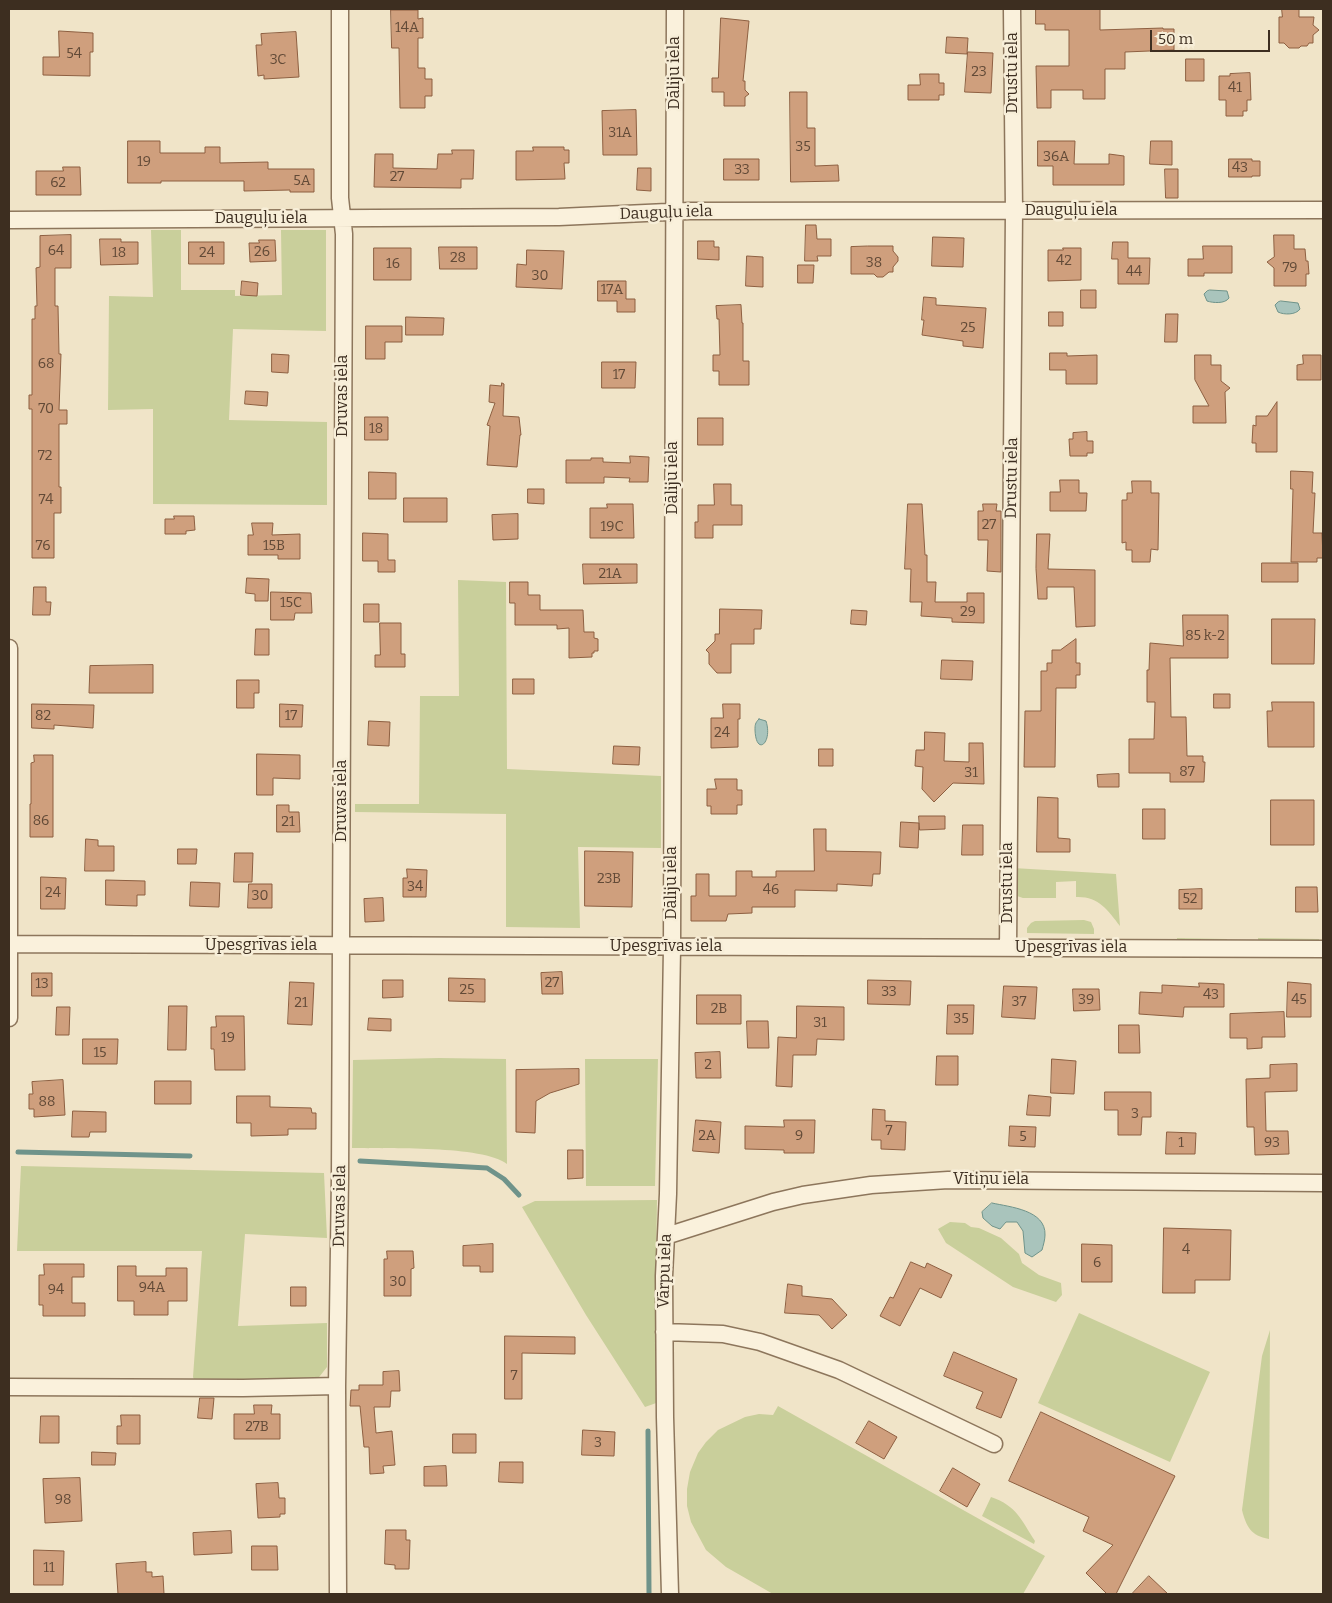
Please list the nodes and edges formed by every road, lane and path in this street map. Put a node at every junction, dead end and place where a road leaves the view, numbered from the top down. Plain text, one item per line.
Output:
1 (340, 9) edge
2 (675, 9) edge
3 (1012, 9) edge
4 (1323, 210) edge
5 (674, 211) junction
6 (1014, 211) junction
7 (342, 218) junction
8 (9, 220) edge
9 (9, 648) edge
10 (9, 944) edge
11 (341, 946) junction
12 (672, 948) junction
13 (1008, 948) junction
14 (1323, 949) edge
15 (9, 1018) edge
16 (1323, 1183) edge
17 (666, 1236) junction
18 (664, 1332) junction
19 (337, 1386) junction
20 (9, 1387) edge
21 (994, 1444) dead end
22 (338, 1594) edge
23 (670, 1594) edge

1 - 7 street, Druvas iela
2 - 5 street, Dāliju iela
3 - 6 street, Drustu iela
4 - 6 street, Dauguļu iela
5 - 6 street, Dauguļu iela
5 - 7 street, Dauguļu iela
5 - 12 street, Dāliju iela
6 - 13 street, Drustu iela
7 - 8 street, Dauguļu iela
7 - 11 street, Druvas iela
9 - 10 street
10 - 11 street, Upesgrīvas iela
10 - 15 street
11 - 12 street, Upesgrīvas iela
11 - 19 street, Druvas iela
12 - 13 street, Upesgrīvas iela
12 - 17 street, Vārpu iela
13 - 14 street, Upesgrīvas iela
16 - 17 street, Vītiņu iela
17 - 18 street, Vārpu iela
18 - 21 street
18 - 23 street, Vārpu iela
19 - 20 street
19 - 22 street, Druvas iela

